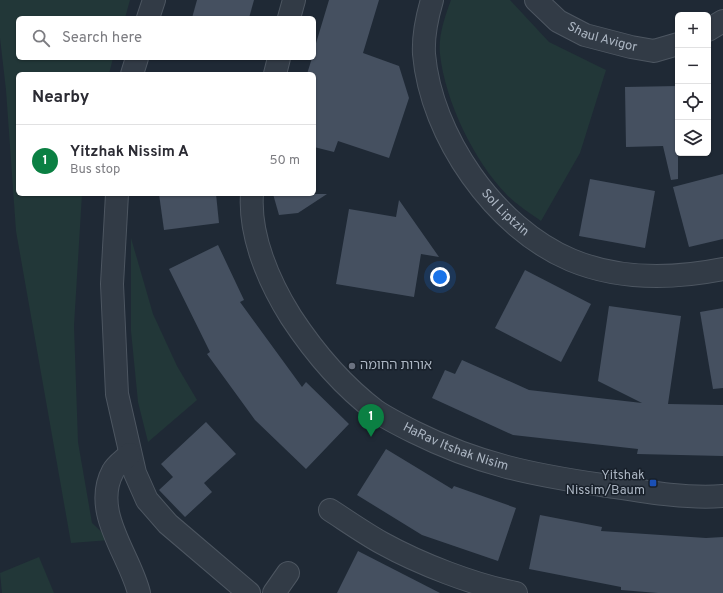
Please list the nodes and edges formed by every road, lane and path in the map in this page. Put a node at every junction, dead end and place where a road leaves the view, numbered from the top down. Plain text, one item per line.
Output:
1 (154, 0) edge
2 (294, 0) edge
3 (432, 0) edge
4 (536, 0) edge
5 (149, 16) edge
6 (290, 16) edge
7 (723, 21) edge
8 (711, 28) edge
9 (675, 45) edge
10 (136, 60) edge
11 (278, 60) edge
12 (133, 72) edge
13 (275, 72) edge
14 (117, 196) edge
15 (252, 196) edge
16 (723, 269) edge
17 (130, 454) junction
18 (723, 496) edge
19 (330, 510) dead end
20 (288, 573) dead end
21 (139, 593) edge
22 (250, 593) edge
23 (274, 593) edge
24 (516, 593) edge

1 - 5 street
2 - 6 street
3 - 16 street, Sol Liptzin
4 - 9 street, Shaul Avigor
7 - 8 street
10 - 12 street
11 - 13 street
14 - 17 street
15 - 18 street, HaRav Itshak Nisim
17 - 21 street
17 - 22 street
19 - 24 street
20 - 23 street

